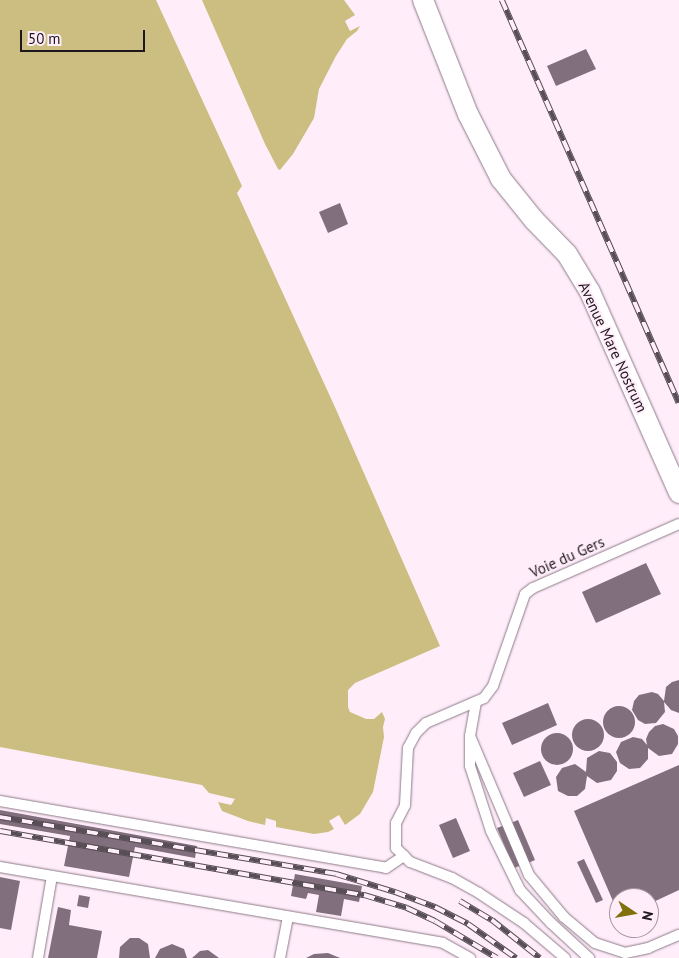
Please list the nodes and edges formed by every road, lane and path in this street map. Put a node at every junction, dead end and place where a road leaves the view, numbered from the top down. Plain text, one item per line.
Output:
1 (423, 0) edge
2 (679, 493) edge
3 (679, 524) edge
4 (476, 702) junction
5 (470, 736) junction
6 (0, 802) edge
7 (404, 856) junction
8 (0, 867) edge
9 (52, 876) junction
10 (288, 917) junction
11 (679, 935) edge
12 (38, 958) edge
13 (280, 958) edge
14 (470, 958) edge
15 (565, 958) edge
16 (589, 958) edge

1 - 2 street, Avenue Mare Nostrum
3 - 4 lane, Voie du Gers
4 - 5 lane
4 - 7 lane, Voie du Gers
5 - 11 lane
5 - 16 lane
6 - 7 lane
7 - 15 lane
8 - 9 lane
9 - 10 lane
9 - 12 lane
10 - 13 lane
10 - 14 lane

